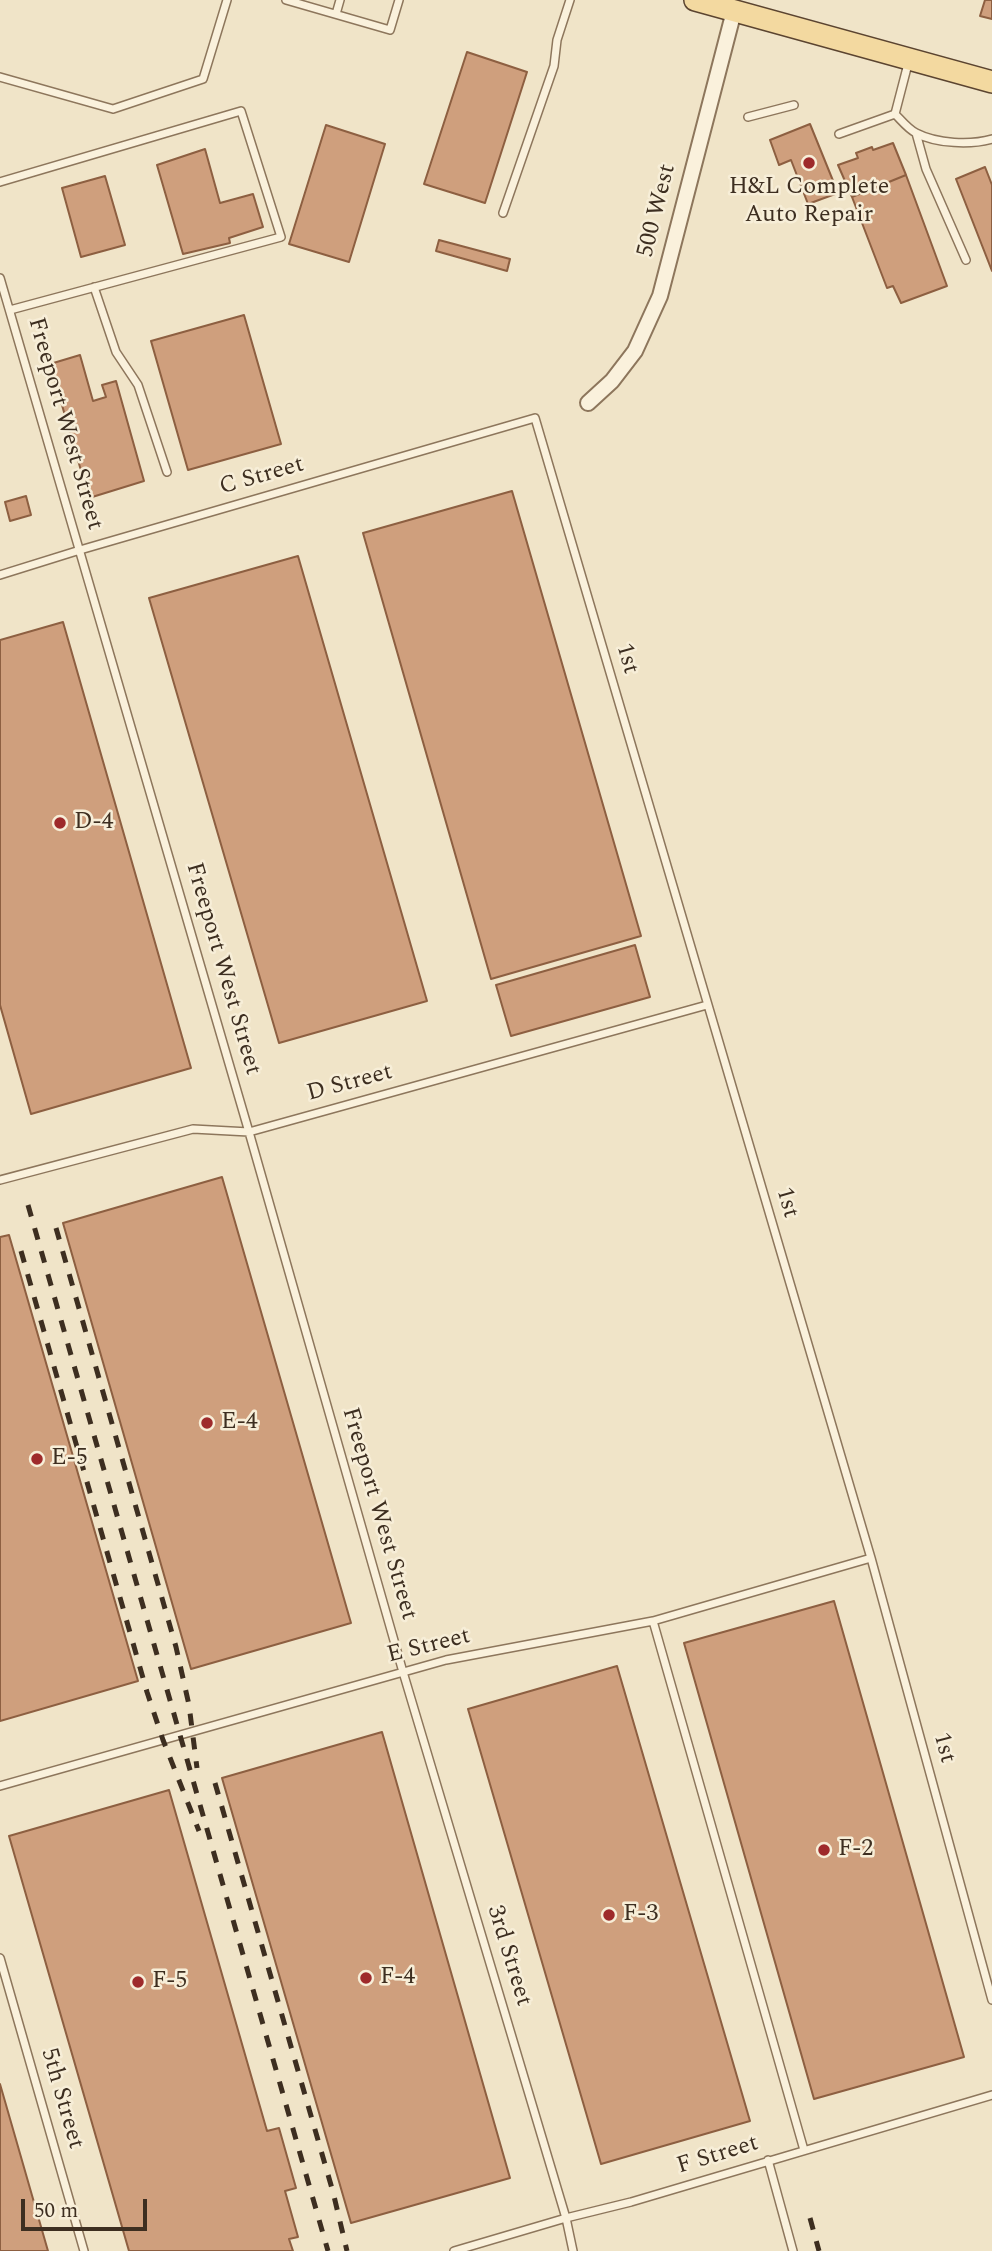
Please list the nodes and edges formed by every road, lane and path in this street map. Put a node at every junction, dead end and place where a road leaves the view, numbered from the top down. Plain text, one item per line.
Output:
1 (226, 0) edge
2 (286, 0) edge
3 (340, 0) edge
4 (399, 0) edge
5 (570, 0) edge
6 (695, 0) edge
7 (734, 11) junction
8 (336, 14) junction
9 (909, 59) junction
10 (0, 77) edge
11 (992, 82) edge
12 (794, 105) dead end
13 (895, 114) junction
14 (748, 117) dead end
15 (916, 133) junction
16 (839, 134) dead end
17 (992, 137) edge
18 (0, 181) edge
19 (503, 213) dead end
20 (967, 260) dead end
21 (0, 278) edge
22 (94, 287) junction
23 (10, 310) junction
24 (588, 403) dead end
25 (535, 418) joint
26 (167, 472) dead end
27 (80, 550) junction
28 (0, 575) edge
29 (707, 1004) junction
30 (249, 1132) junction
31 (0, 1180) edge
32 (871, 1558) junction
33 (653, 1621) junction
34 (403, 1672) junction
35 (0, 1786) edge
36 (0, 1958) edge
37 (992, 2000) edge
38 (992, 2095) edge
39 (804, 2150) junction
40 (768, 2160) junction
41 (566, 2218) junction
42 (84, 2251) edge
43 (454, 2251) edge
44 (573, 2251) edge
45 (793, 2251) edge

1 - 10 lane
2 - 8 lane
3 - 8 lane
4 - 8 lane
5 - 19 lane
6 - 7 main road
7 - 9 main road
7 - 24 street, 500 West
9 - 11 main road
9 - 13 lane
12 - 14 lane
13 - 15 lane
13 - 16 lane
15 - 17 lane
15 - 20 lane
18 - 22 lane
21 - 23 lane, Freeport West Street
22 - 23 lane
22 - 26 lane
23 - 27 lane, Freeport West Street
25 - 27 lane, C Street
25 - 29 lane, 1st
27 - 28 lane, C Street
27 - 30 lane, Freeport West Street
29 - 30 lane, D Street
29 - 32 lane, 1st
30 - 31 lane, D Street
30 - 34 lane, Freeport West Street
32 - 33 lane, E Street
32 - 37 lane, 1st
33 - 34 lane, E Street
33 - 39 lane
34 - 35 lane, E Street
34 - 41 lane, 3rd Street
36 - 42 lane, 5th Street
38 - 39 lane, F Street
39 - 40 lane, F Street
40 - 41 lane, F Street
40 - 45 lane
41 - 43 lane, F Street
41 - 44 lane, 3rd Street

